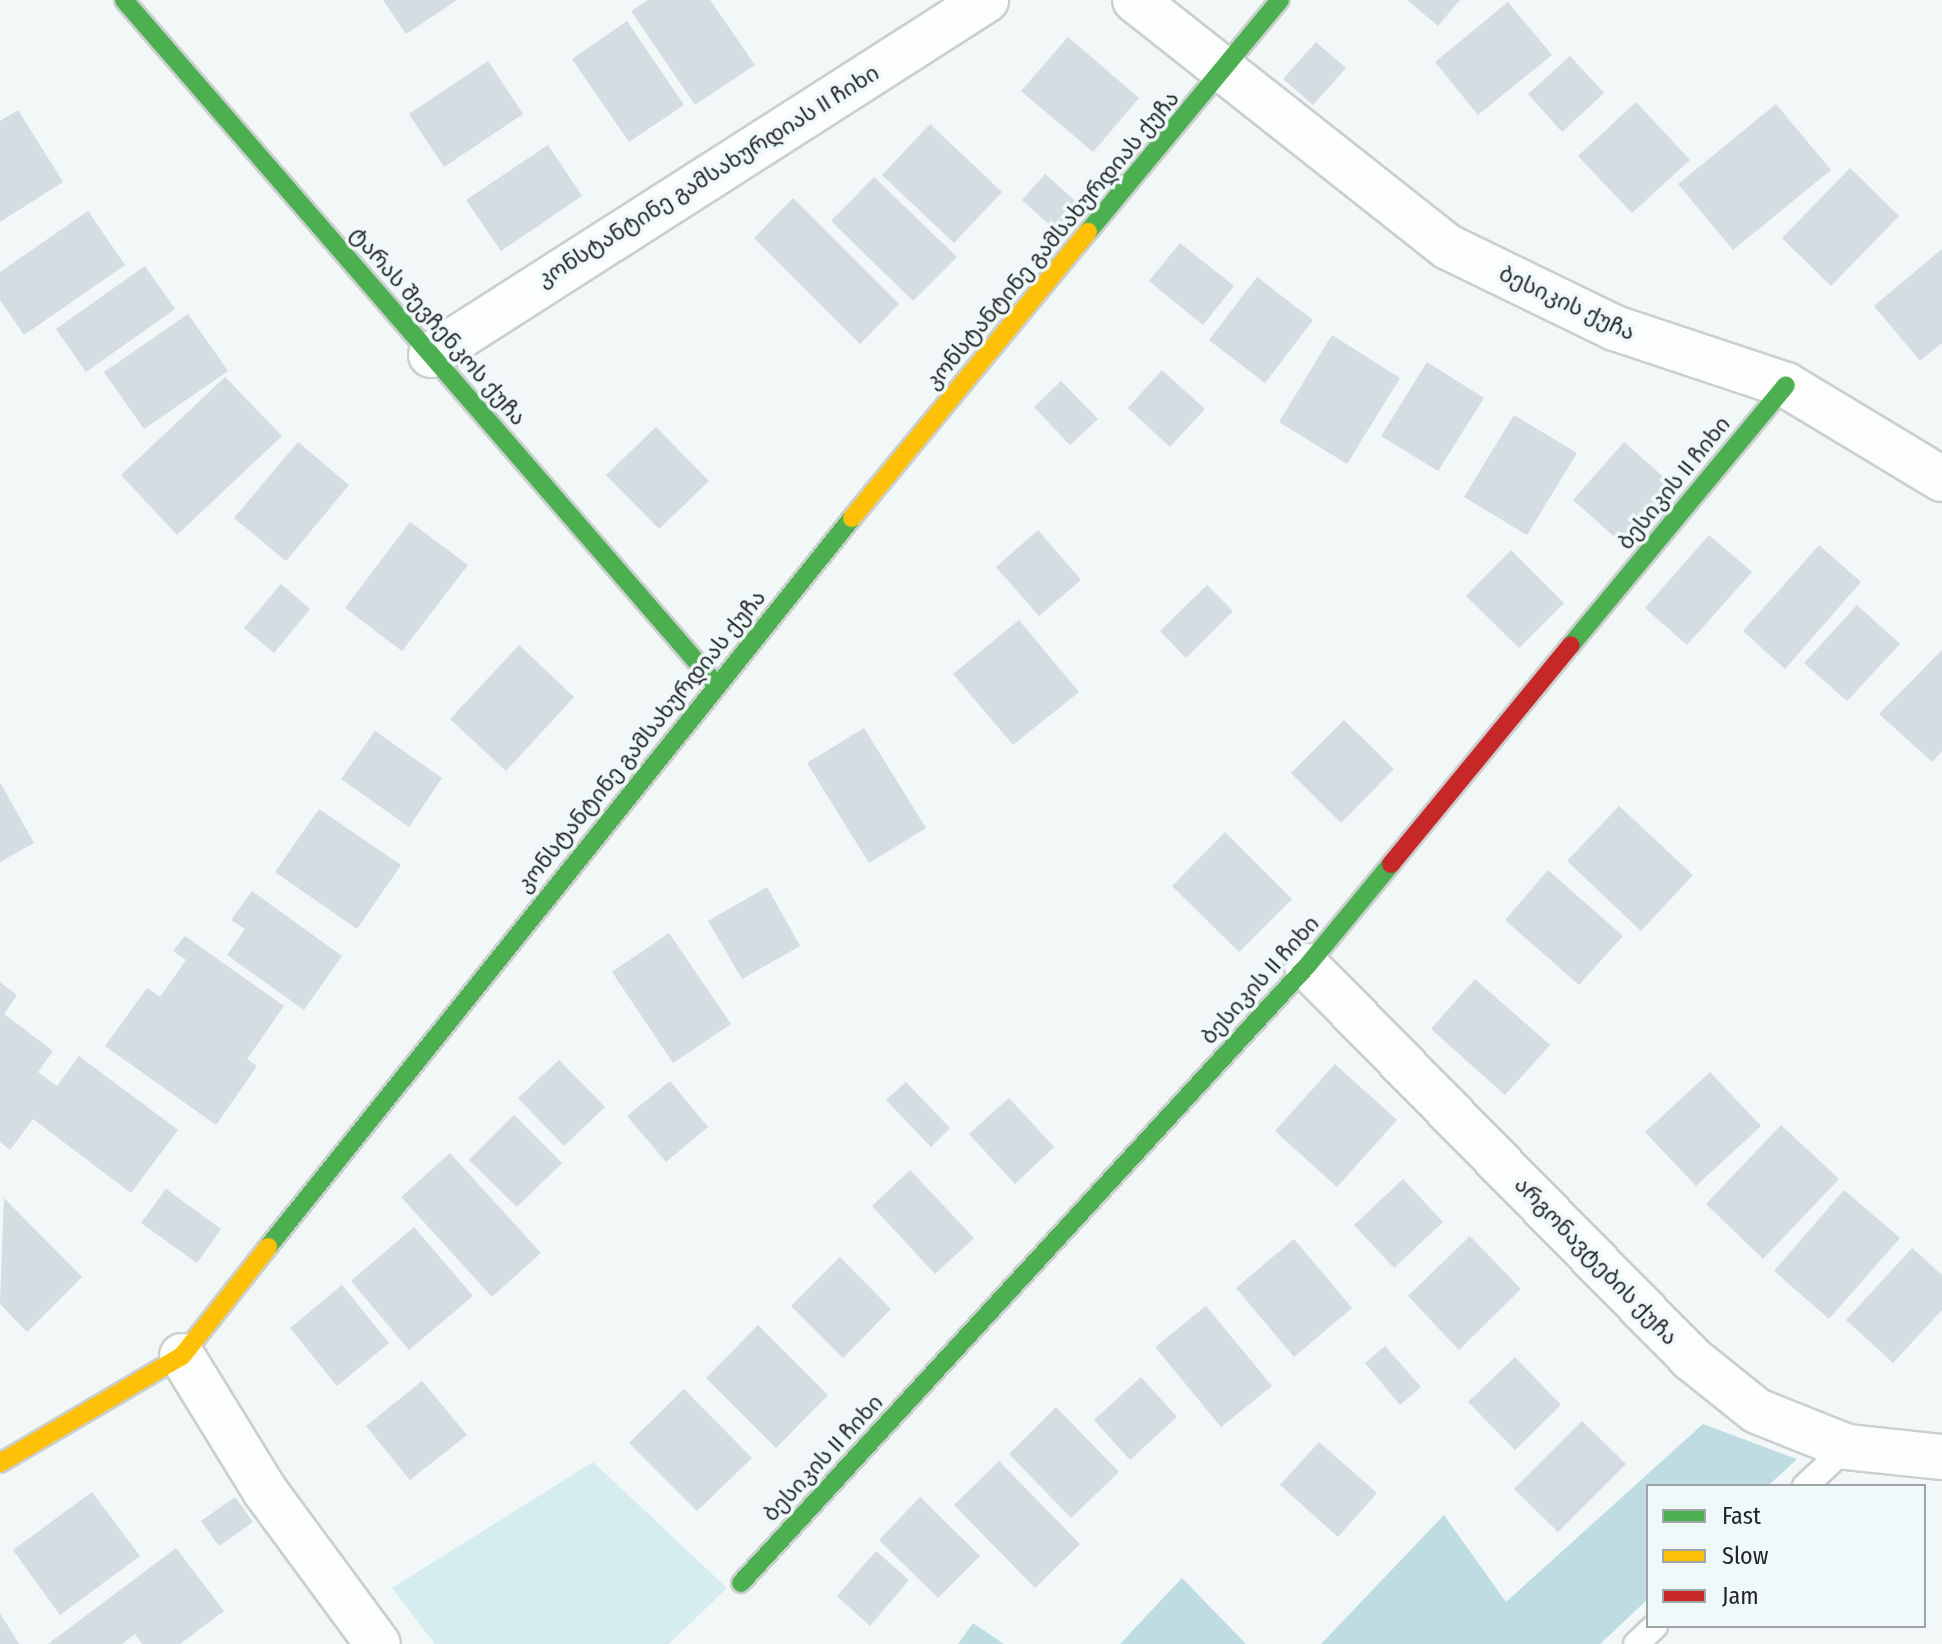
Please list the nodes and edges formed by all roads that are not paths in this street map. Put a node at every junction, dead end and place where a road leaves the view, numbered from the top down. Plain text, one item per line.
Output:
1 (124, 0) edge
2 (986, 0) edge
3 (1135, 0) edge
4 (1280, 0) edge
5 (1221, 74) junction
6 (431, 355) junction
7 (1786, 385) junction
8 (1942, 479) edge
9 (715, 683) junction
10 (1307, 966) junction
11 (182, 1356) junction
12 (1847, 1447) junction
13 (1942, 1457) edge
14 (0, 1463) edge
15 (1807, 1484) edge
16 (741, 1583) dead end
17 (1653, 1628) edge
18 (378, 1644) edge
19 (1636, 1644) edge

1 - 6 street, ტარას შევჩენკოს ქუჩა
2 - 6 street, კონსტანტინე გამსახურდიას II ჩიხი
3 - 5 street
4 - 5 street, კონსტანტინე გამსახურდიას ქუჩა
5 - 7 street, ბესიკის ქუჩა
5 - 9 street, კონსტანტინე გამსახურდიას ქუჩა
6 - 9 street, ტარას შევჩენკოს ქუჩა
7 - 8 street, ბესიკის ქუჩა
7 - 10 street, ბესიკის II ჩიხი
9 - 11 street, კონსტანტინე გამსახურდიას ქუჩა
10 - 12 street, არგონავტების ქუჩა
10 - 16 street, ბესიკის II ჩიხი
11 - 14 street, კონსტანტინე გამსახურდიას ქუჩა
11 - 18 street
12 - 13 street, არგონავტების ქუჩა
12 - 15 lane
17 - 19 lane

